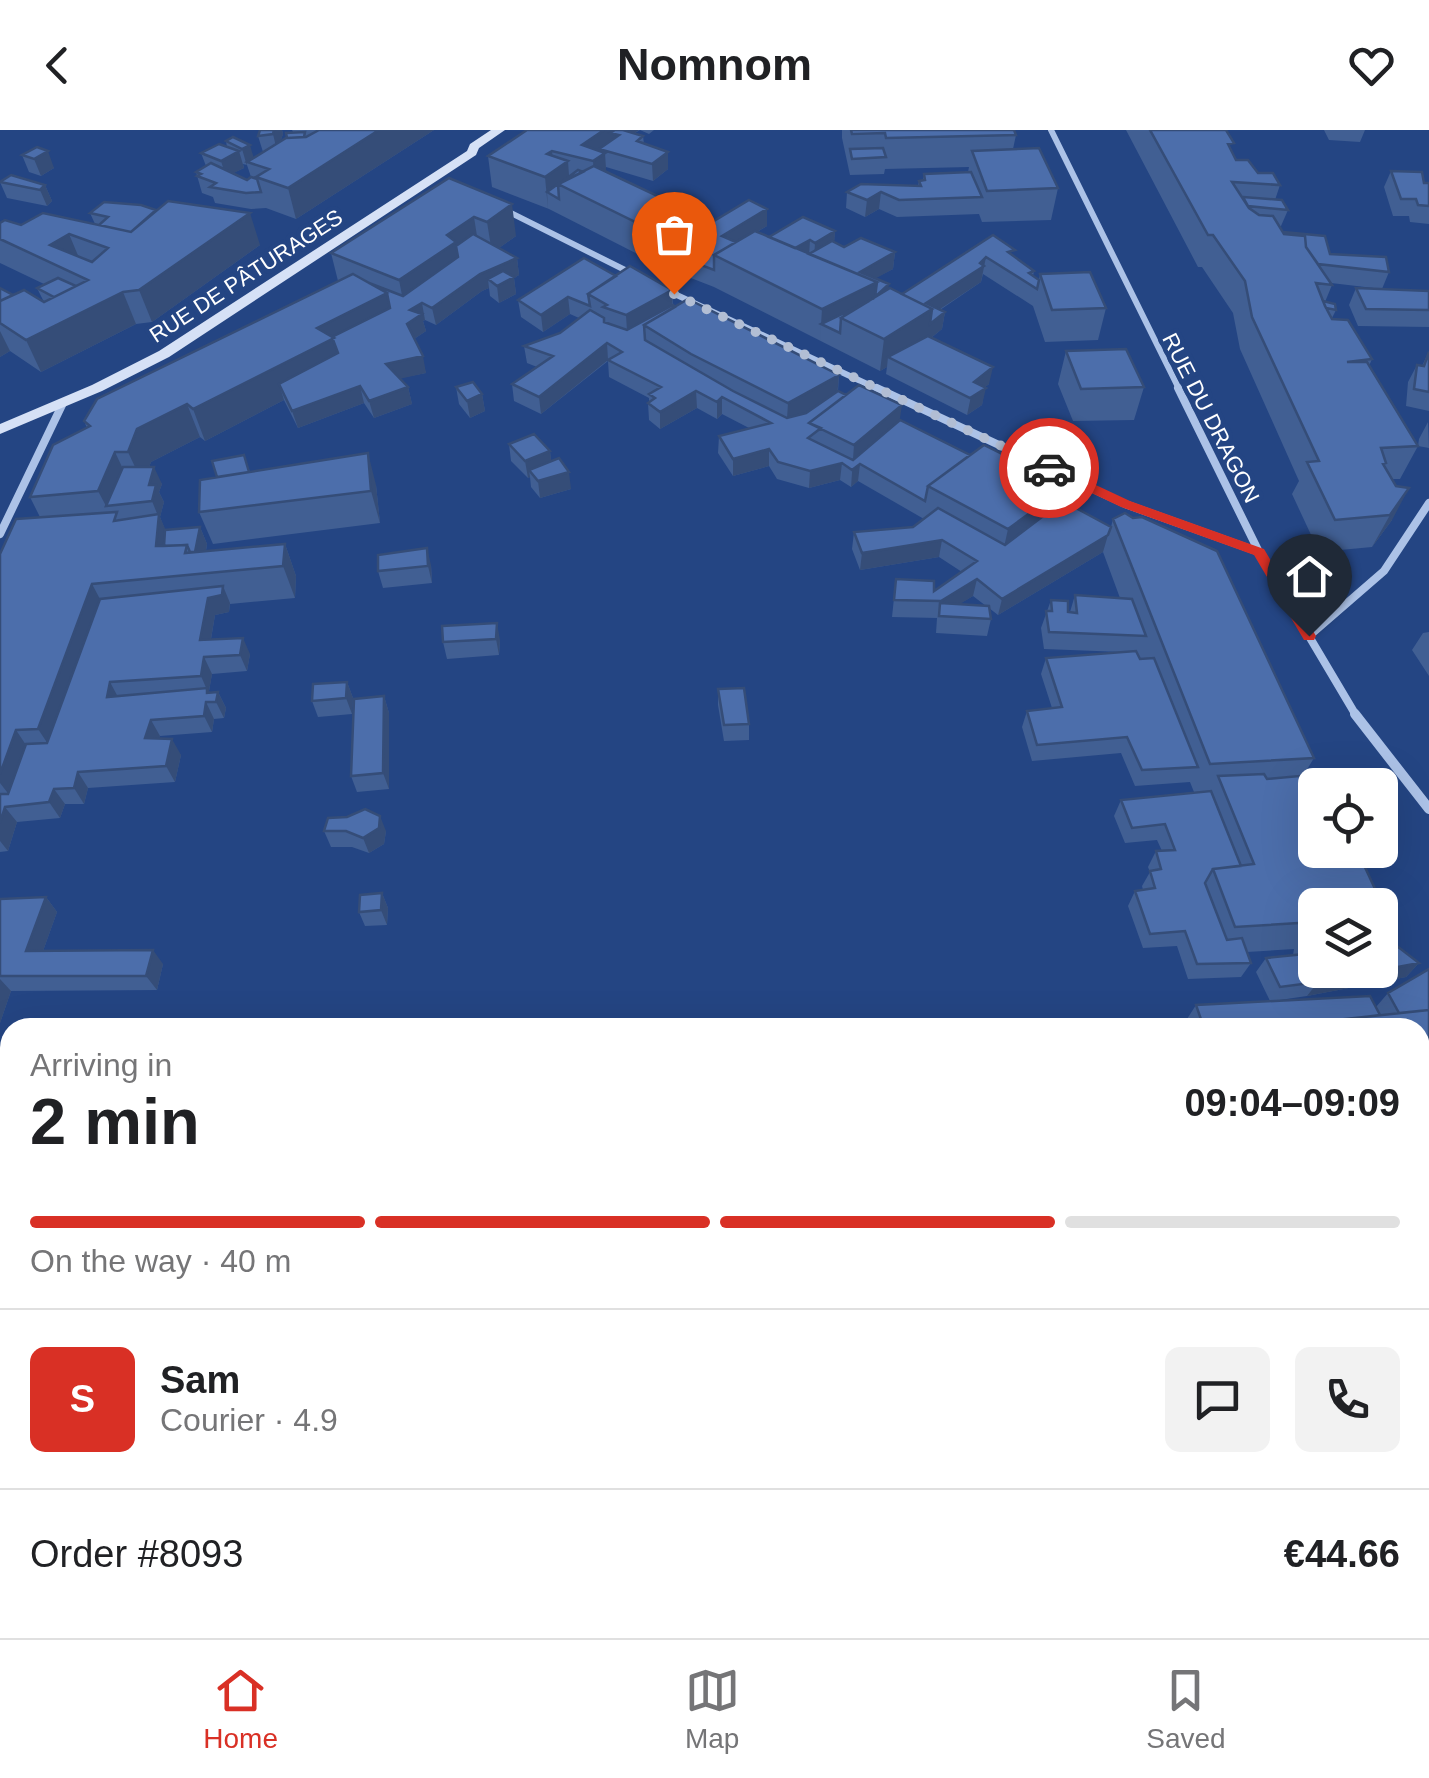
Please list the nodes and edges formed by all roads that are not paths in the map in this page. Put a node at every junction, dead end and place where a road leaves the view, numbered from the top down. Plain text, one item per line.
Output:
1 (498, 130) edge
2 (1051, 130) edge
3 (433, 178) junction
4 (450, 184) edge
5 (500, 208) edge
6 (638, 277) edge
7 (656, 285) edge
8 (63, 402) junction
9 (0, 429) edge
10 (1429, 502) edge
11 (0, 534) edge
12 (1259, 552) junction
13 (1309, 636) junction
14 (1429, 809) edge

1 - 3 street, RUE DE PÂTURAGES
2 - 12 street, RUE DU DRAGON
3 - 4 street
3 - 8 street, RUE DE PÂTURAGES
5 - 6 street
7 - 12 street
8 - 9 street, RUE DE PÂTURAGES
8 - 11 street
10 - 13 street
12 - 13 street, RUE DU DRAGON
13 - 14 street, RUE DU DRAGON

